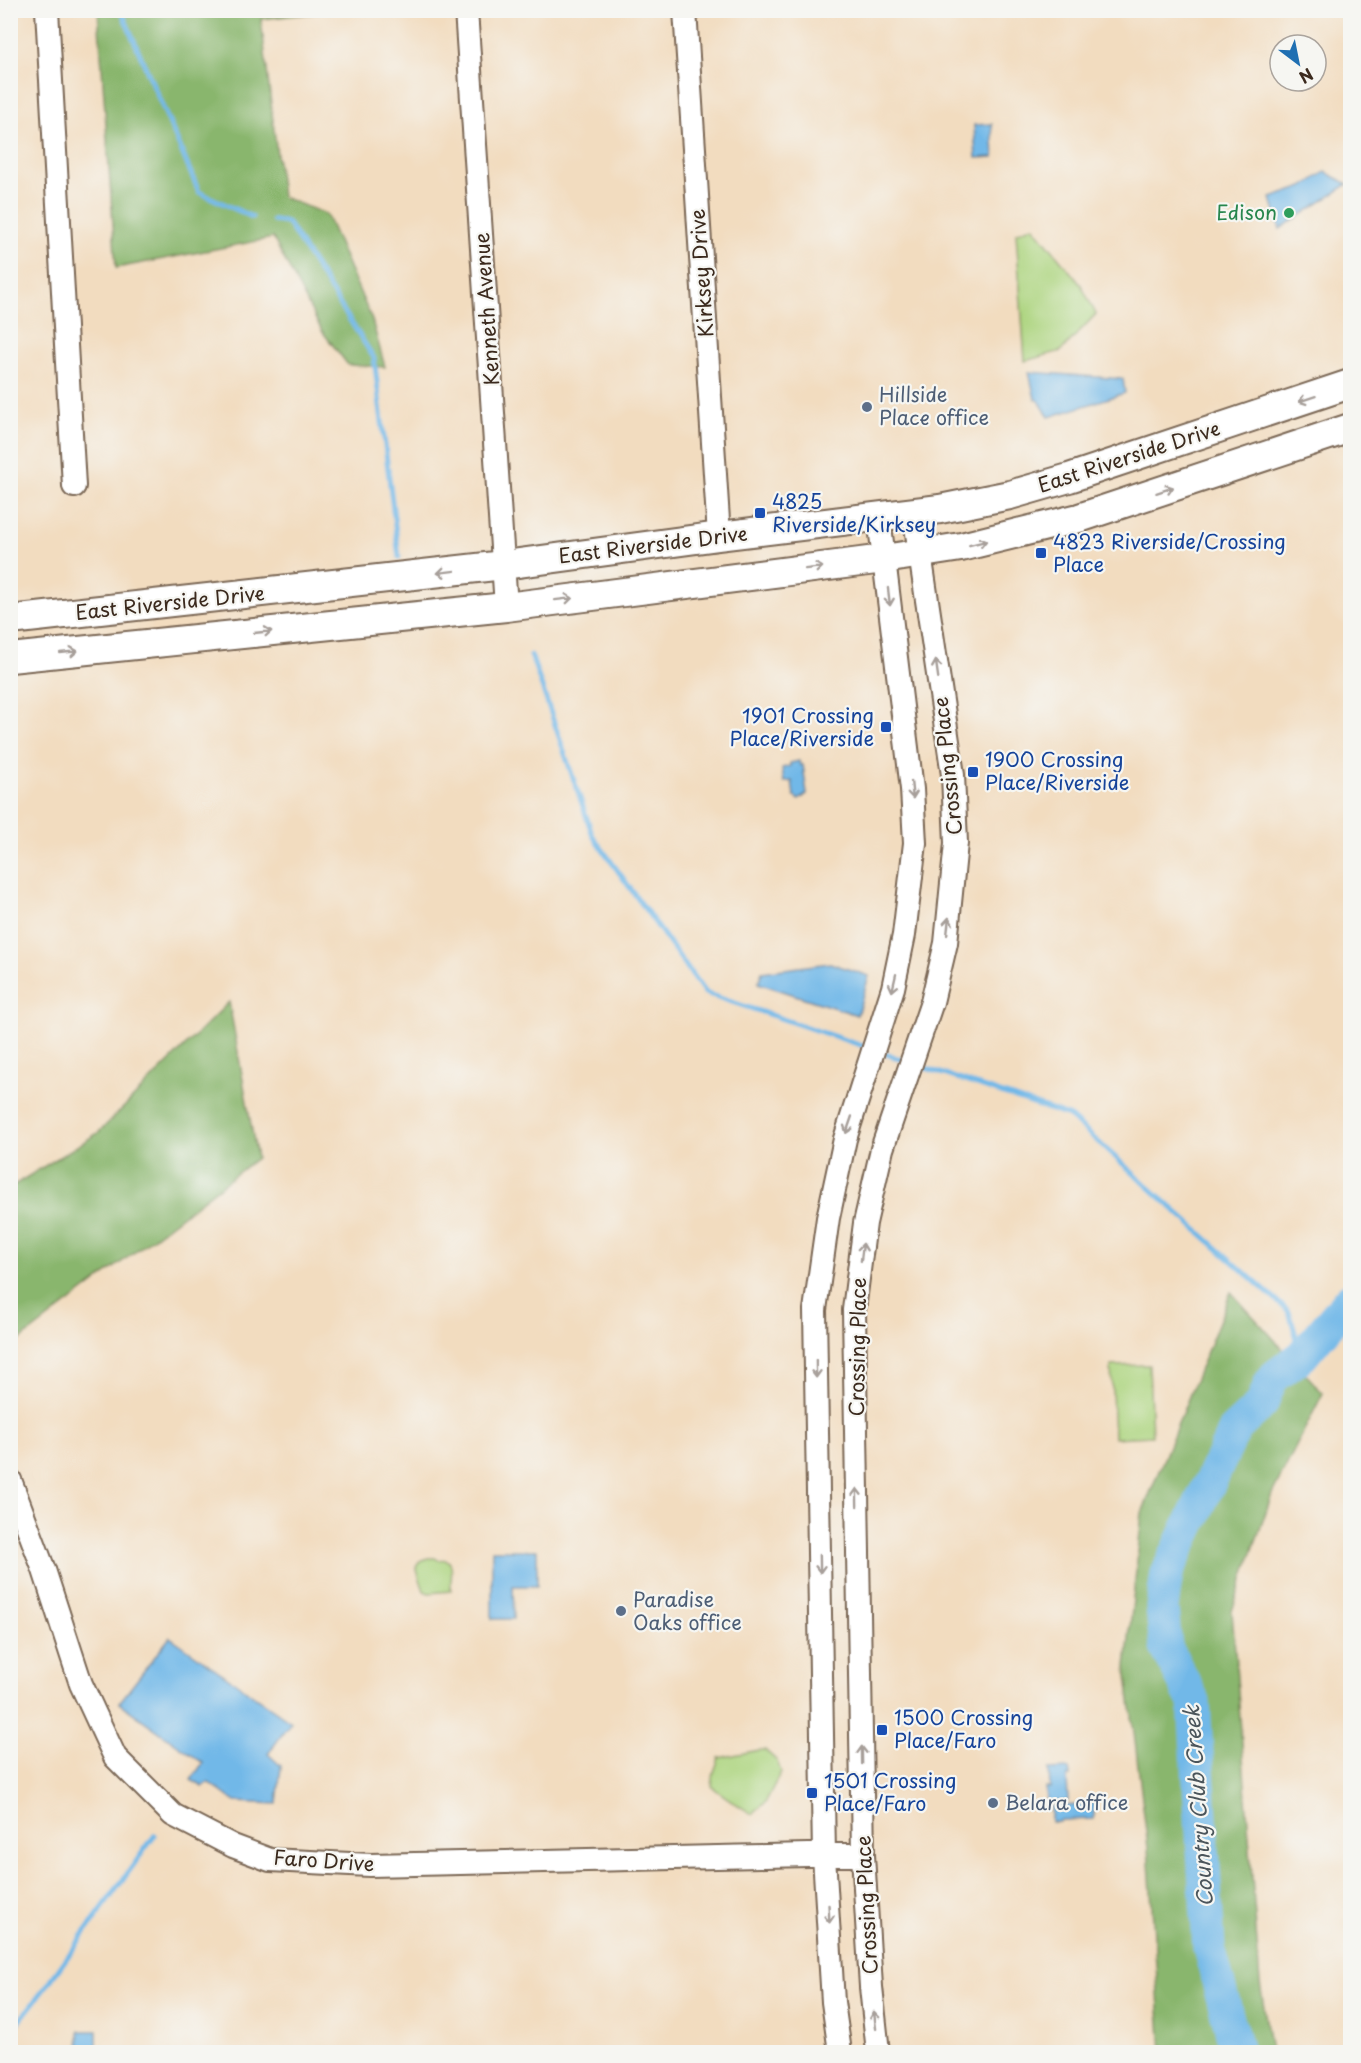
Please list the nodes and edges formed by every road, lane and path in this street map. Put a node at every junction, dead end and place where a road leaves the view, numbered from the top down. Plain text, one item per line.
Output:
1 (46, 10) edge
2 (466, 10) edge
3 (685, 10) edge
4 (1350, 384) edge
5 (1268, 411) junction
6 (1350, 428) edge
7 (1200, 478) junction
8 (74, 486) dead end
9 (914, 513) junction
10 (879, 518) junction
11 (719, 536) junction
12 (920, 554) junction
13 (884, 559) junction
14 (504, 565) junction
15 (506, 607) junction
16 (10, 620) edge
17 (10, 658) edge
18 (10, 1480) edge
19 (824, 1856) junction
20 (863, 1856) junction
21 (840, 2052) edge
22 (878, 2052) edge

1 - 8 street
2 - 14 street, Kenneth Avenue
3 - 11 street, Kirksey Drive
4 -> 5 main road, East Riverside Drive
5 - 7 main road
5 - 9 main road, East Riverside Drive
6 - 7 main road, East Riverside Drive
12 -> 7 main road, East Riverside Drive
9 - 10 main road, East Riverside Drive
9 - 12 street, Crossing Place
10 - 11 main road, East Riverside Drive
10 - 13 street, Crossing Place
11 - 14 main road, East Riverside Drive
12 - 13 main road, East Riverside Drive
20 -> 12 street, Crossing Place
15 -> 13 main road, East Riverside Drive
13 -> 19 street, Crossing Place
14 - 15 street, Kenneth Avenue
14 -> 16 main road, East Riverside Drive
17 -> 15 main road, East Riverside Drive
18 - 19 street, Faro Drive
19 - 20 street, Faro Drive
19 -> 21 street, Crossing Place
22 -> 20 street, Crossing Place

